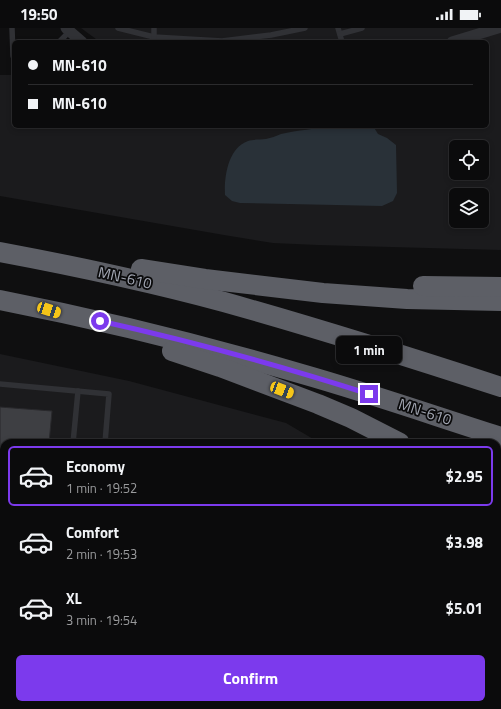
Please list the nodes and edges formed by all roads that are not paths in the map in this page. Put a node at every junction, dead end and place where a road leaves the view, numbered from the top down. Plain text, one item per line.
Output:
1 (12, 28) edge
2 (118, 28) edge
3 (154, 28) edge
4 (302, 28) edge
5 (362, 28) edge
6 (498, 28) edge
7 (68, 30) edge
8 (339, 31) edge
9 (12, 40) edge
10 (60, 40) edge
11 (80, 40) edge
12 (154, 40) edge
13 (230, 40) edge
14 (459, 40) edge
15 (0, 246) edge
16 (0, 252) edge
17 (501, 287) edge
18 (323, 293) junction
19 (0, 300) edge
20 (501, 301) edge
21 (49, 310) junction
22 (0, 384) edge
23 (501, 387) edge
24 (78, 391) junction
25 (501, 437) edge
26 (74, 439) edge
27 (105, 439) edge
28 (393, 439) edge

1 - 9 lane
2 - 12 lane
3 - 12 lane
4 - 13 lane
5 - 8 lane
6 - 14 street
7 - 10 lane
7 - 11 street
15 - 18 highway
16 - 23 highway, MN-610
17 - 18 highway
18 - 20 highway
19 - 21 highway, MN-610
21 - 25 highway, MN-610
21 - 28 highway
22 - 24 lane
24 - 26 lane
24 - 27 lane

